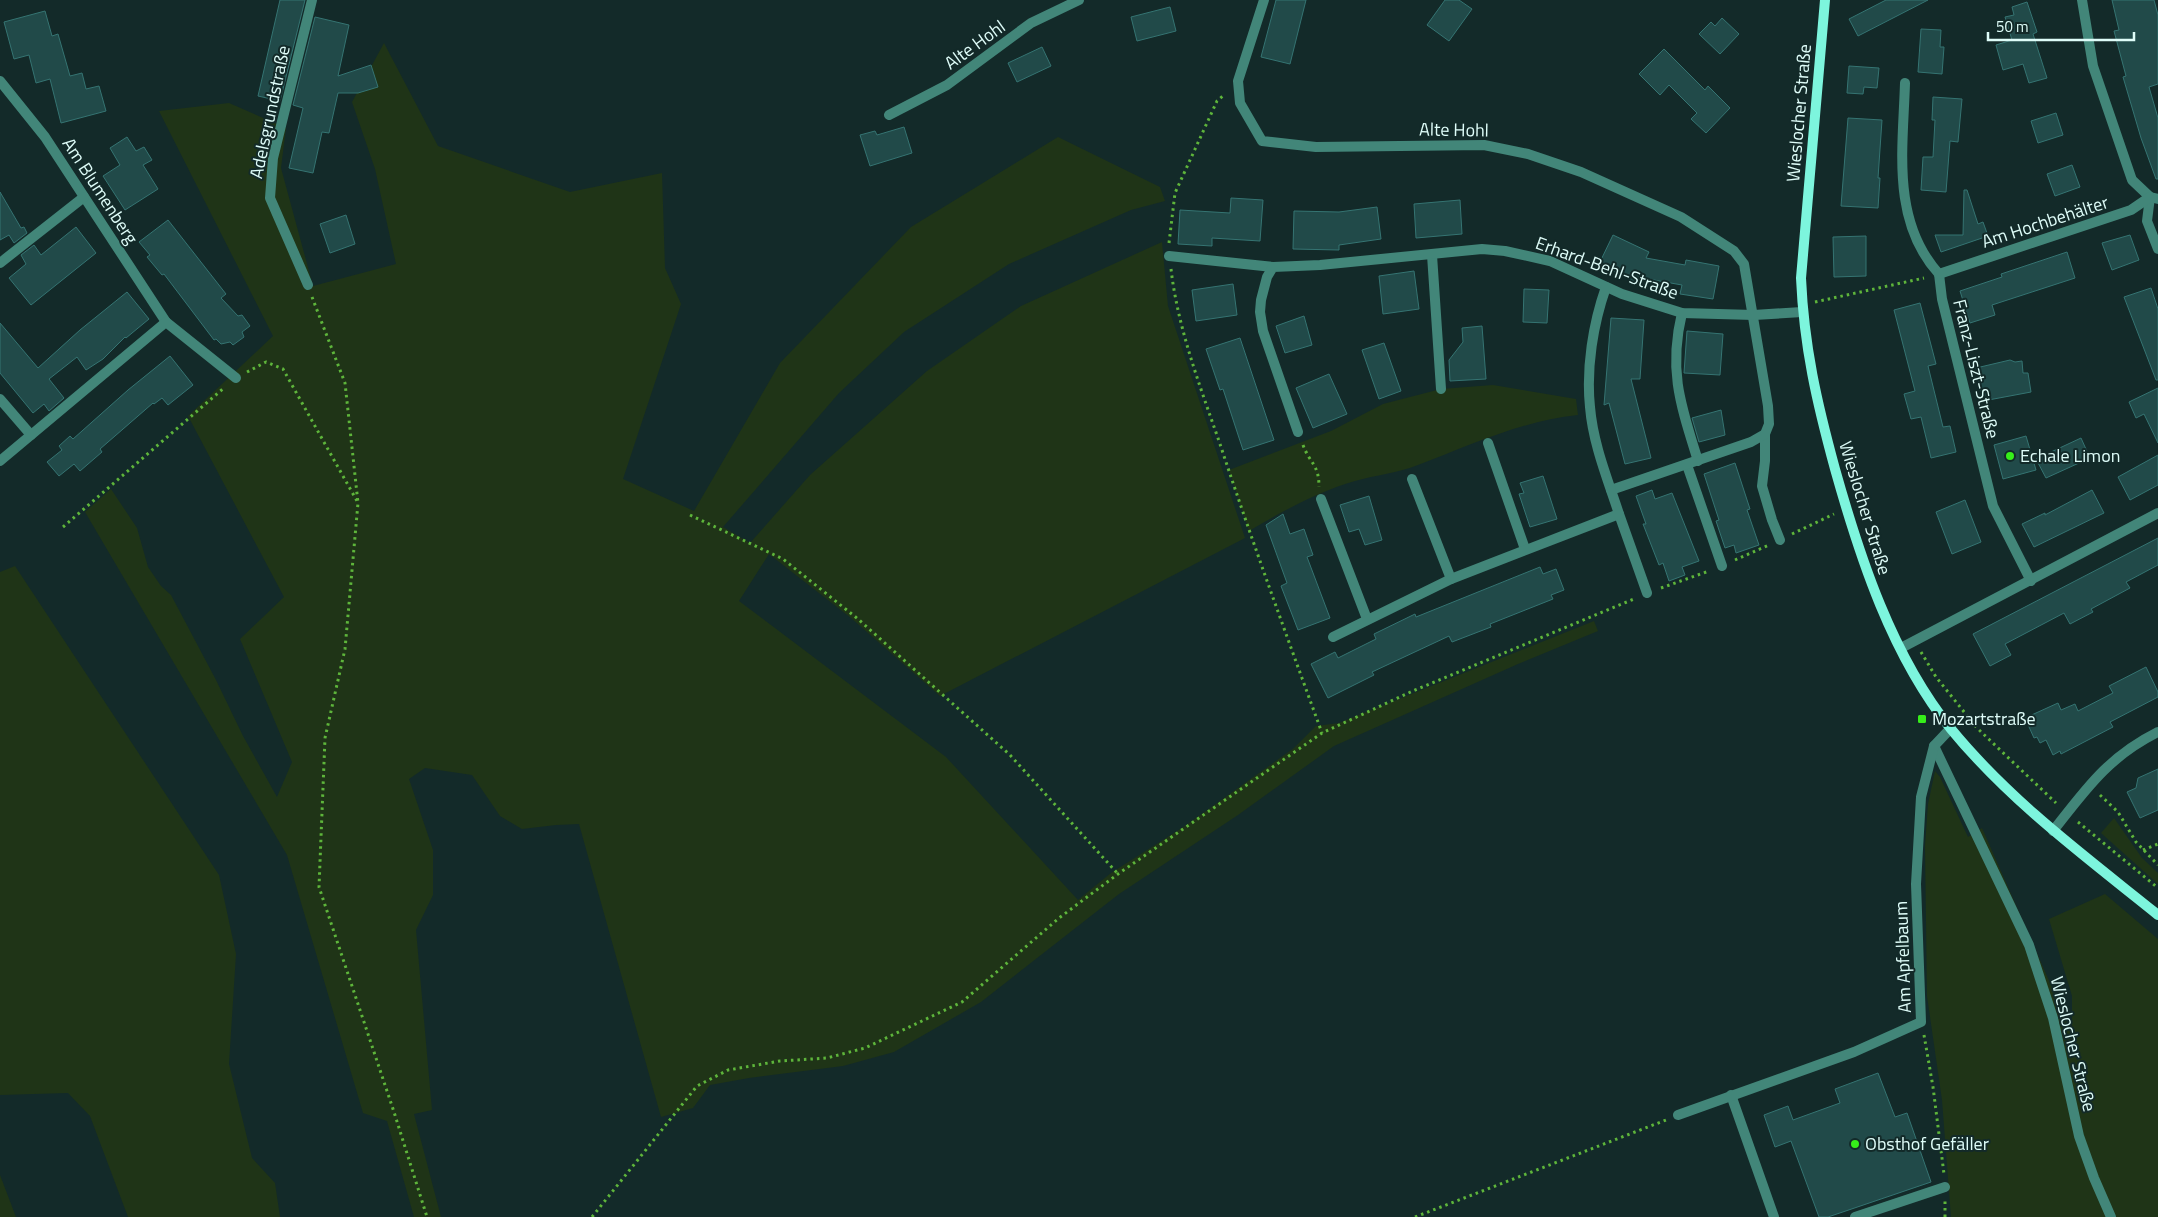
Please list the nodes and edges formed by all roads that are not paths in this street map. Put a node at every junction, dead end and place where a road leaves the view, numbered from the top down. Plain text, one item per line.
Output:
1 (312, 0) edge
2 (1080, 0) edge
3 (1264, 0) edge
4 (1825, 0) edge
5 (2082, 0) edge
6 (0, 82) edge
7 (1905, 83) dead end
8 (889, 115) dead end
9 (84, 197) junction
10 (2154, 198) edge
11 (2158, 248) edge
12 (1432, 255) junction
13 (1169, 256) road end
14 (0, 263) edge
15 (1273, 267) junction
16 (1939, 274) junction
17 (308, 285) road end
18 (1606, 287) junction
19 (1802, 308) junction
20 (1682, 313) junction
21 (1754, 315) junction
22 (166, 322) junction
23 (236, 378) road end
24 (1442, 389) dead end
25 (0, 399) edge
26 (1298, 432) road end
27 (1765, 434) junction
28 (31, 435) junction
29 (1488, 443) dead end
30 (0, 461) edge
31 (1698, 461) junction
32 (1687, 465) junction
33 (1412, 479) dead end
34 (1611, 490) junction
35 (1321, 500) road end
36 (2158, 513) edge
37 (1619, 514) junction
38 (1780, 540) road end
39 (1525, 549) junction
40 (1722, 566) road end
41 (1451, 579) junction
42 (2030, 581) junction
43 (1648, 593) road end
44 (1367, 619) junction
45 (1333, 637) dead end
46 (1901, 648) junction
47 (1951, 728) junction
48 (2158, 732) edge
49 (1934, 746) junction
50 (2053, 831) junction
51 (2158, 915) edge
52 (1731, 1095) junction
53 (1678, 1115) road end
54 (1945, 1187) road end
55 (1774, 1217) edge
56 (1855, 1217) edge
57 (2111, 1217) edge

1 - 17 street, Adelsgrundstraße
2 - 8 street, Alte Hohl
3 - 21 street, Alte Hohl
4 - 19 main road, Wieslocher Straße
5 - 10 street
6 - 9 street, Am Blumenberg
7 - 16 street
9 - 14 street
9 - 22 street, Am Blumenberg
10 - 11 street
10 - 16 street, Am Hochbehälter
12 - 15 street, Erhard-Behl-Straße
12 - 18 street, Erhard-Behl-Straße
12 - 24 street
13 - 15 street, Erhard-Behl-Straße
15 - 26 street
16 - 42 street, Franz-Liszt-Straße
18 - 20 street, Erhard-Behl-Straße
18 - 34 street
19 - 21 street, Erhard-Behl-Straße
19 - 46 main road, Wieslocher Straße
20 - 21 street, Erhard-Behl-Straße
20 - 31 street
21 - 27 street
22 - 23 street, Am Blumenberg
22 - 28 street
25 - 28 street
27 - 31 street
27 - 38 street
28 - 30 street
29 - 39 street
31 - 32 street
32 - 34 street
32 - 40 street
33 - 41 street
34 - 37 street
35 - 44 street
36 - 42 street
37 - 39 street
37 - 43 street
39 - 41 street
41 - 44 street
42 - 46 street
44 - 45 street
46 - 47 main road, Wieslocher Straße
47 - 49 street, Am Apfelbaum
47 - 50 main road, Wieslocher Straße
48 - 50 street
49 - 52 street, Am Apfelbaum
49 - 57 street, Wieslocher Straße
50 - 51 main road, Wieslocher Straße
52 - 53 street, Am Apfelbaum
52 - 55 street
54 - 56 street

